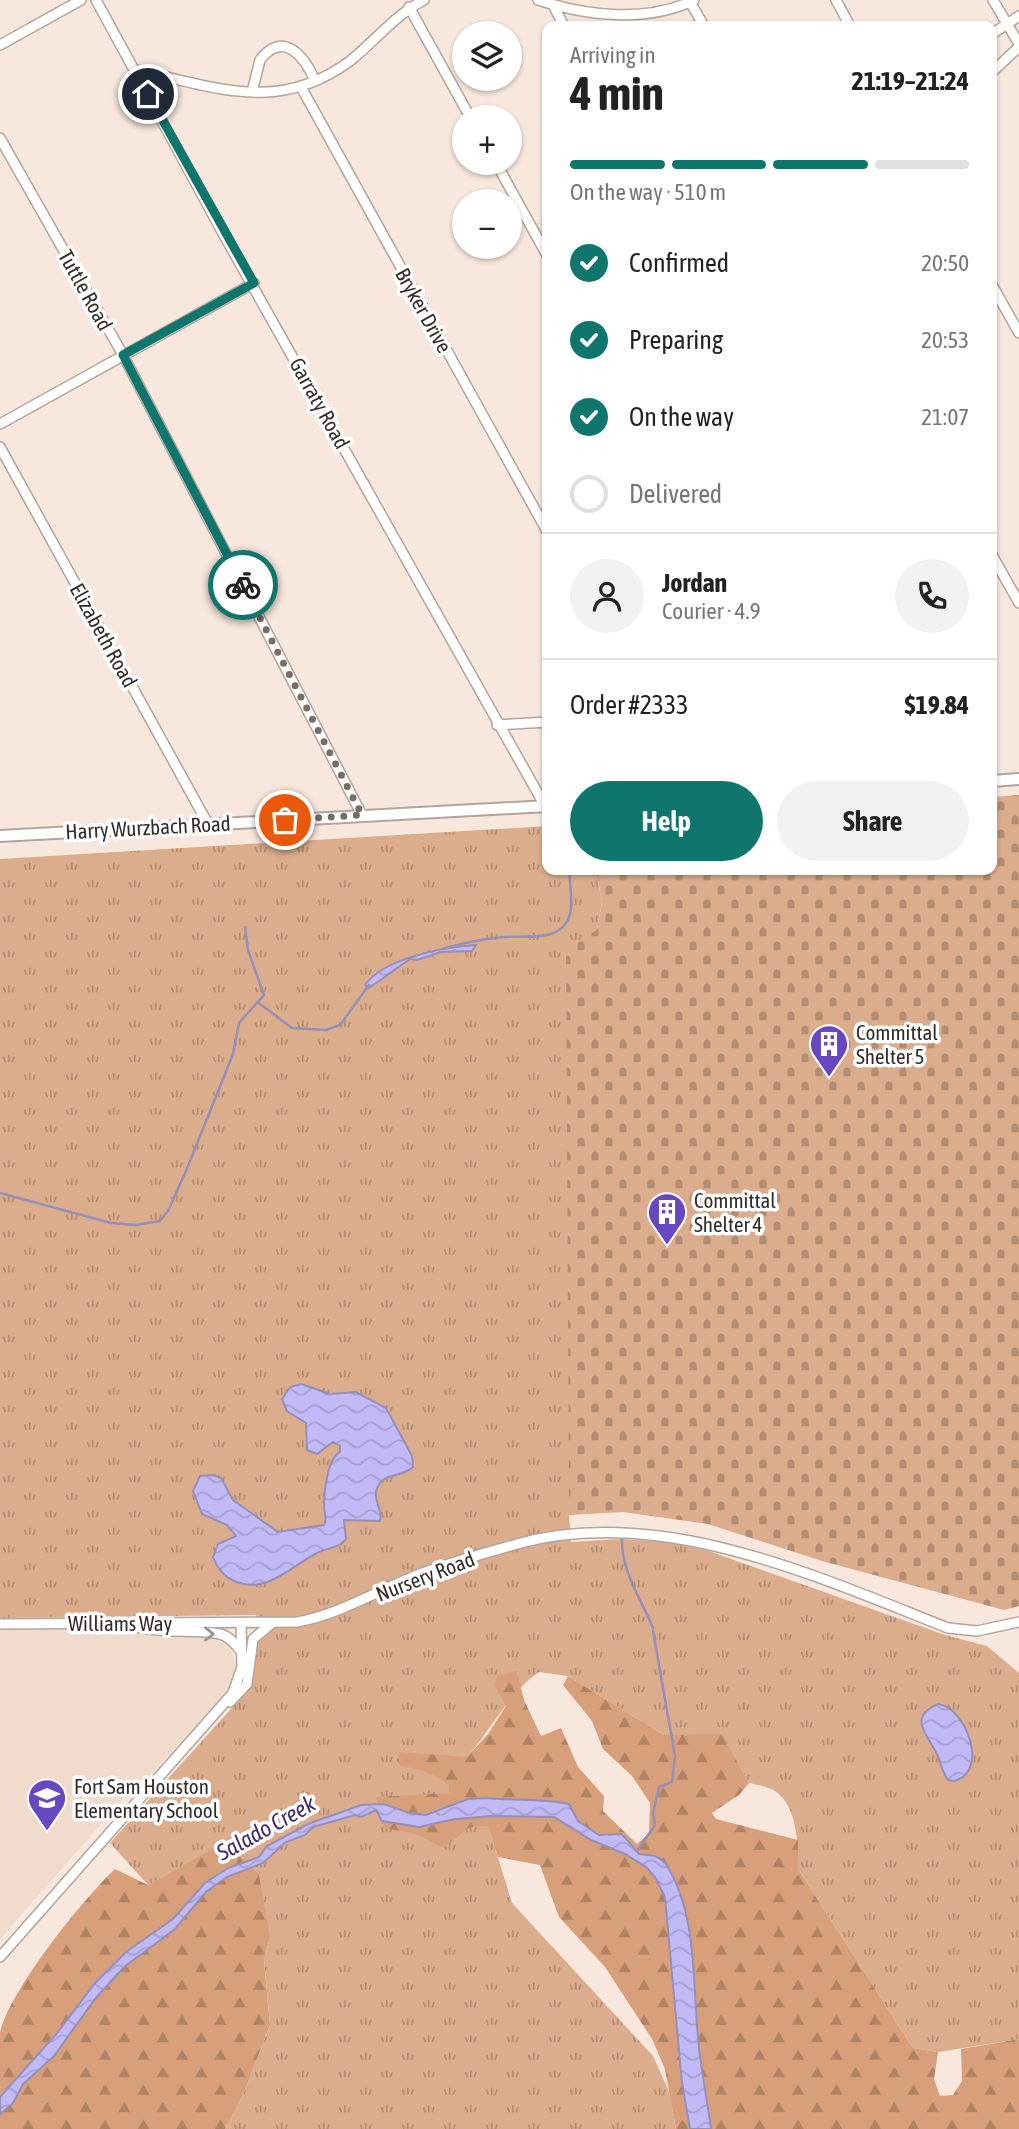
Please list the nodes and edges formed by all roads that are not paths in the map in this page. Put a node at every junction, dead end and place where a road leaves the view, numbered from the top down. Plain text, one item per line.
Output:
1 (81, 0) edge
2 (96, 0) edge
3 (424, 0) edge
4 (538, 0) edge
5 (836, 0) edge
6 (993, 0) edge
7 (692, 1) edge
8 (552, 5) junction
9 (409, 7) junction
10 (1019, 16) edge
11 (561, 21) edge
12 (702, 21) edge
13 (847, 21) edge
14 (1006, 23) junction
15 (997, 30) edge
16 (0, 45) edge
17 (1019, 46) edge
18 (997, 67) edge
19 (135, 70) junction
20 (315, 80) junction
21 (300, 87) junction
22 (252, 92) junction
23 (463, 105) edge
24 (0, 138) edge
25 (503, 175) edge
26 (542, 246) edge
27 (254, 283) junction
28 (997, 294) edge
29 (1019, 333) edge
30 (123, 355) junction
31 (0, 424) edge
32 (0, 447) edge
33 (542, 522) edge
34 (997, 564) edge
35 (1019, 603) edge
36 (542, 722) edge
37 (497, 725) junction
38 (1019, 779) edge
39 (997, 781) edge
40 (542, 799) edge
41 (542, 806) edge
42 (362, 815) junction
43 (208, 824) junction
44 (0, 836) edge
45 (1019, 1622) edge
46 (121, 1623) junction
47 (241, 1623) junction
48 (272, 1623) junction
49 (0, 1624) edge
50 (242, 1653) junction
51 (222, 1707) junction
52 (0, 1957) edge

1 - 16 street
2 - 19 street, Garraty Road
3 - 9 street
4 - 8 street
5 - 13 street
6 - 14 street
7 - 8 street
7 - 12 street
8 - 11 street
9 - 20 street
9 - 23 street
10 - 14 street
14 - 15 street
14 - 17 street
17 - 18 street
19 - 22 street
19 - 27 street, Garraty Road
20 - 21 street
20 - 22 street
21 - 22 street
21 - 33 street, Bryker Drive
24 - 30 street, Tuttle Road
25 - 26 street
27 - 30 street
27 - 37 street, Garraty Road
28 - 29 street
30 - 31 street
30 - 42 street, Tuttle Road
32 - 43 street, Elizabeth Road
34 - 35 street
36 - 37 street
37 - 40 street, Garraty Road
38 - 39 main road
41 - 42 main road, Harry Wurzbach Road
42 - 43 main road, Harry Wurzbach Road
43 - 44 main road, Harry Wurzbach Road
45 - 48 street, Nursery Road
46 - 47 street, Williams Way
46 - 49 street, Williams Way
46 -> 50 street
47 - 48 street, Nursery Road
47 - 50 street
48 - 51 street
50 - 51 street
51 - 52 street

